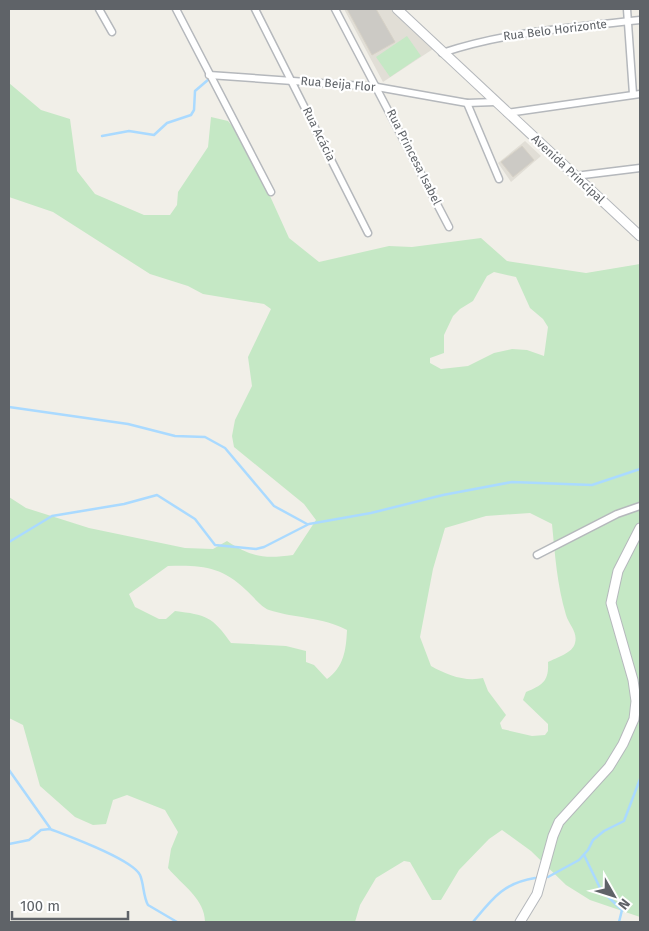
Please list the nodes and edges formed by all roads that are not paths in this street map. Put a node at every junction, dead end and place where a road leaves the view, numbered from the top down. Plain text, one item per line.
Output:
1 (99, 9) edge
2 (176, 9) edge
3 (255, 9) edge
4 (335, 9) edge
5 (397, 9) edge
6 (627, 9) edge
7 (640, 20) edge
8 (628, 22) junction
9 (112, 32) dead end
10 (442, 53) junction
11 (209, 75) junction
12 (292, 80) junction
13 (377, 87) junction
14 (637, 94) edge
15 (495, 102) junction
16 (466, 103) junction
17 (507, 113) junction
18 (640, 168) edge
19 (575, 176) junction
20 (499, 179) dead end
21 (271, 192) dead end
22 (449, 226) dead end
23 (368, 233) dead end
24 (640, 236) edge
25 (640, 506) edge
26 (640, 528) edge
27 (537, 555) dead end
28 (520, 922) edge

1 - 9 street
2 - 11 street
3 - 12 street, Rua Acácia
4 - 13 street, Rua Princesa Isabel
5 - 10 street, Avenida Principal
6 - 8 street
7 - 8 street, Rua Belo Horizonte
8 - 10 street, Rua Belo Horizonte
8 - 14 street
10 - 15 street, Avenida Principal
11 - 12 street, Rua Beija Flor
11 - 21 street
12 - 13 street, Rua Beija Flor
12 - 23 street, Rua Acácia
13 - 16 street, Rua Beija Flor
13 - 22 street, Rua Princesa Isabel
14 - 17 street
15 - 16 street
15 - 17 street, Avenida Principal
16 - 20 street
17 - 19 street, Avenida Principal
18 - 19 street
19 - 24 street, Avenida Principal
25 - 27 street
26 - 28 street

